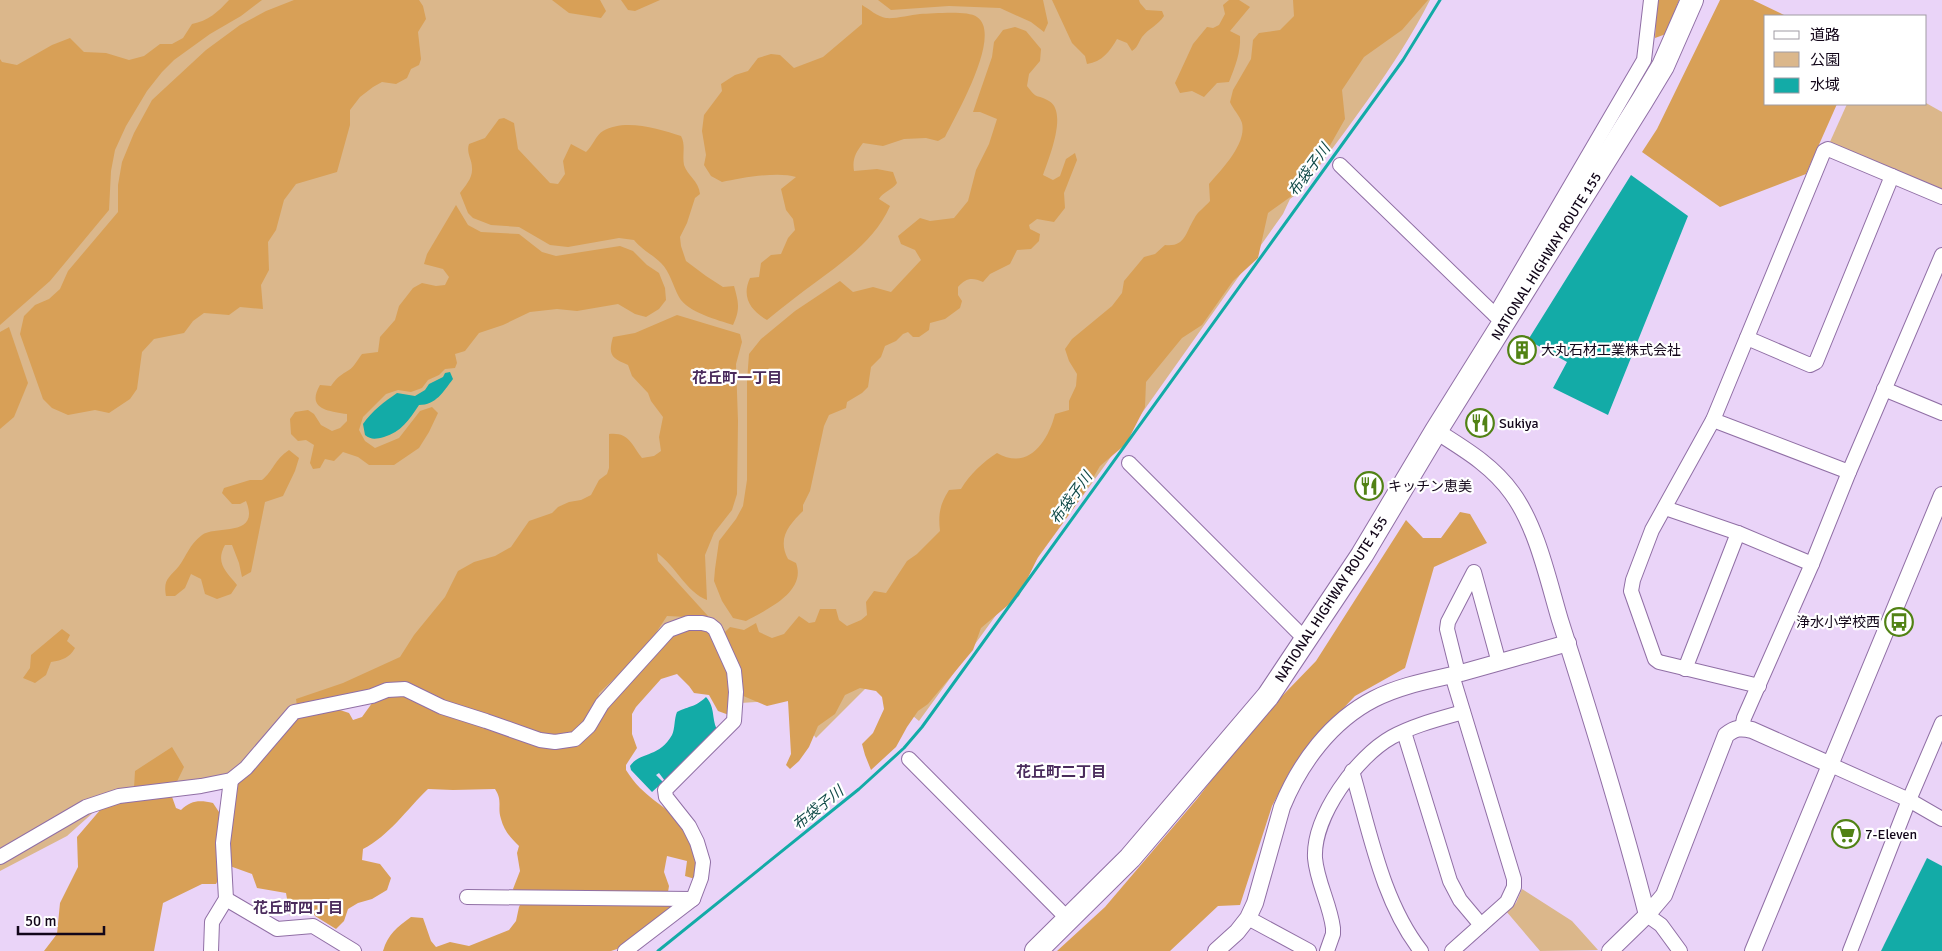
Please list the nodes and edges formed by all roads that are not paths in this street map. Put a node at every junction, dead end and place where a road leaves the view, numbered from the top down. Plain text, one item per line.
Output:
1 (1651, 0) edge
2 (1692, 0) edge
3 (1340, 165) dead end
4 (1892, 176) junction
5 (1942, 197) edge
6 (1942, 255) edge
7 (1500, 319) junction
8 (1747, 338) junction
9 (1884, 389) junction
10 (1942, 413) edge
11 (1714, 420) junction
12 (1436, 431) junction
13 (1129, 463) dead end
14 (1849, 472) junction
15 (1942, 495) edge
16 (1665, 508) junction
17 (1738, 533) junction
18 (1812, 564) junction
19 (1306, 640) junction
20 (1568, 643) junction
21 (1499, 663) junction
22 (1685, 669) junction
23 (1455, 674) junction
24 (1759, 686) junction
25 (1463, 712) junction
26 (1942, 724) edge
27 (1742, 728) junction
28 (1404, 732) junction
29 (909, 759) dead end
30 (1831, 765) junction
31 (1352, 772) junction
32 (231, 780) junction
33 (1909, 800) junction
34 (1942, 818) edge
35 (0, 857) edge
36 (467, 897) dead end
37 (226, 899) junction
38 (693, 899) junction
39 (1647, 915) junction
40 (1248, 918) junction
41 (1068, 919) junction
42 (1481, 925) junction
43 (211, 951) edge
44 (354, 951) edge
45 (625, 951) edge
46 (1036, 951) edge
47 (1216, 951) edge
48 (1309, 951) edge
49 (1327, 951) edge
50 (1421, 951) edge
51 (1452, 951) edge
52 (1610, 951) edge
53 (1680, 951) edge
54 (1753, 951) edge
55 (1850, 951) edge

1 - 7 street
2 - 7 highway, NATIONAL HIGHWAY ROUTE 155
3 - 7 street
4 - 5 street
4 - 8 street
4 - 8 street
6 - 9 street
7 - 12 highway, NATIONAL HIGHWAY ROUTE 155
8 - 11 street
9 - 10 street
9 - 14 street
11 - 14 street
11 - 16 street
12 - 19 highway, NATIONAL HIGHWAY ROUTE 155
12 - 20 street
13 - 19 street
14 - 18 street
15 - 30 street
16 - 17 street
16 - 22 street
17 - 18 street
17 - 22 street
18 - 24 street
19 - 41 highway, NATIONAL HIGHWAY ROUTE 155
20 - 21 street
20 - 39 street
21 - 23 street
21 - 23 street
22 - 24 street
23 - 25 street
23 - 40 street
24 - 27 street
25 - 28 street
25 - 42 street
26 - 33 street
27 - 30 street
27 - 39 street
28 - 31 street
28 - 42 street
29 - 41 street
30 - 33 street
30 - 54 street
31 - 49 street
31 - 50 street
32 - 35 street
32 - 37 street
32 - 38 street
33 - 34 street
33 - 55 street
36 - 38 street
37 - 43 street
37 - 44 street
38 - 45 street
39 - 52 street
39 - 53 street
40 - 47 street
40 - 48 street
41 - 46 highway, NATIONAL HIGHWAY ROUTE 155
42 - 51 street

